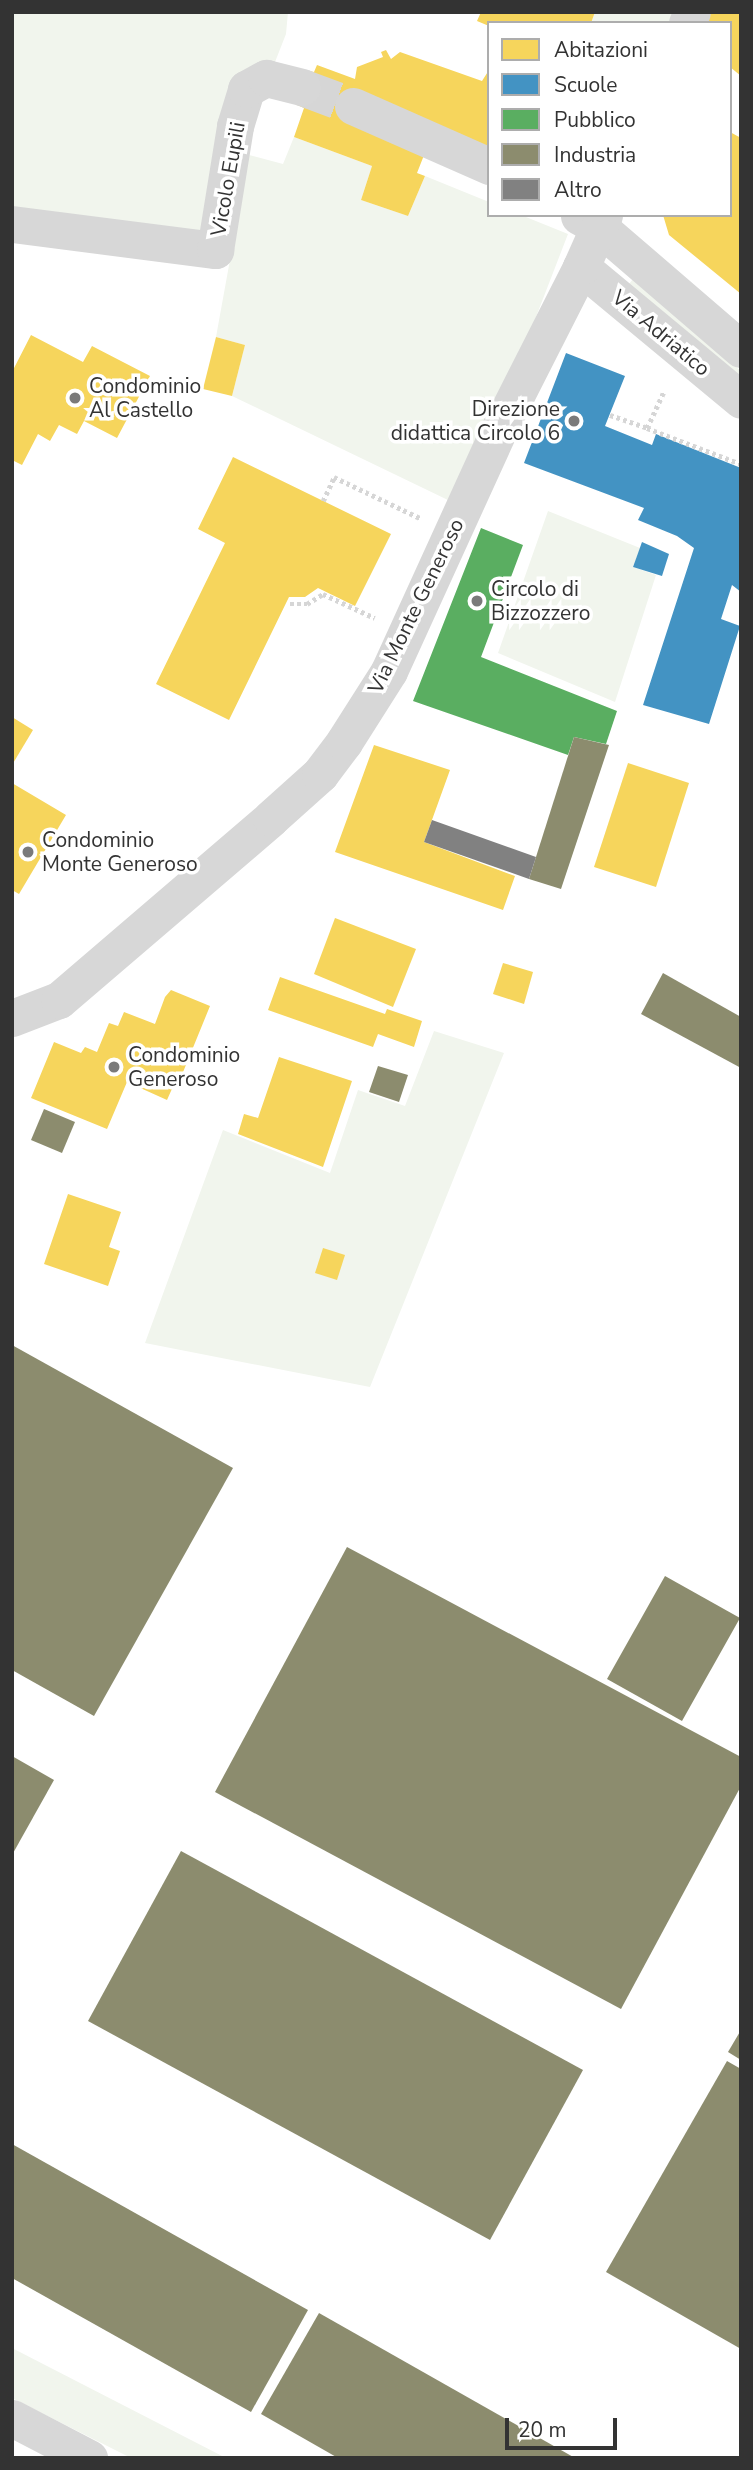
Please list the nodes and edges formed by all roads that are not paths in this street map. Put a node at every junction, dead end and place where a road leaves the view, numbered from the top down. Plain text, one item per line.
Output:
1 (302, 87) tunnel mouth
2 (353, 106) tunnel mouth
3 (487, 165) edge
4 (594, 219) edge
5 (12, 224) edge
6 (581, 267) junction
7 (741, 349) edge
8 (741, 400) edge
9 (12, 1018) edge
10 (12, 2418) edge
11 (89, 2458) edge

1 - 5 street, Vicolo Eupili
2 - 3 street
4 - 6 street, Via Monte Generoso
4 - 7 street, Via Adriatico
6 - 8 street, Via Adriatico
6 - 9 street, Via Monte Generoso
10 - 11 street

